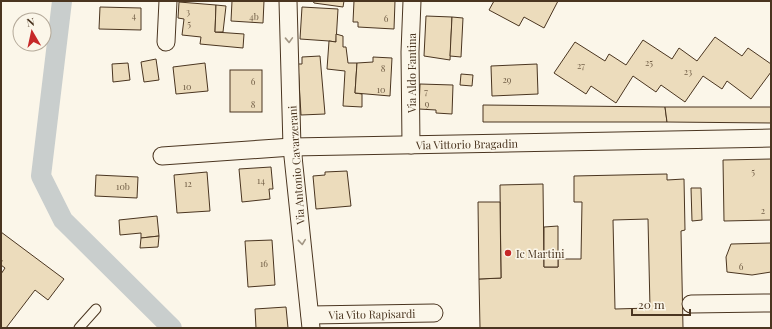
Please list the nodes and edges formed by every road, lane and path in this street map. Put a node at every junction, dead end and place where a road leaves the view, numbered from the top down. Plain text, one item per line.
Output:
1 (168, 1) edge
2 (288, 1) edge
3 (412, 1) edge
4 (166, 42) dead end
5 (771, 138) edge
6 (411, 145) junction
7 (292, 147) junction
8 (162, 156) dead end
9 (771, 303) edge
10 (691, 304) dead end
11 (96, 309) dead end
12 (434, 313) dead end
13 (310, 322) edge
14 (79, 328) edge

1 - 4 street
2 -> 7 street, Via Antonio Cavarzerani
3 - 6 street, Via Aldo Fantina
5 - 6 street, Via Vittorio Bragadin
6 - 7 street, Via Vittorio Bragadin
7 - 8 street, Via Vittorio Bragadin
7 -> 13 street, Via Antonio Cavarzerani
9 - 10 street
11 - 14 lane
12 - 13 street, Via Vito Rapisardi

